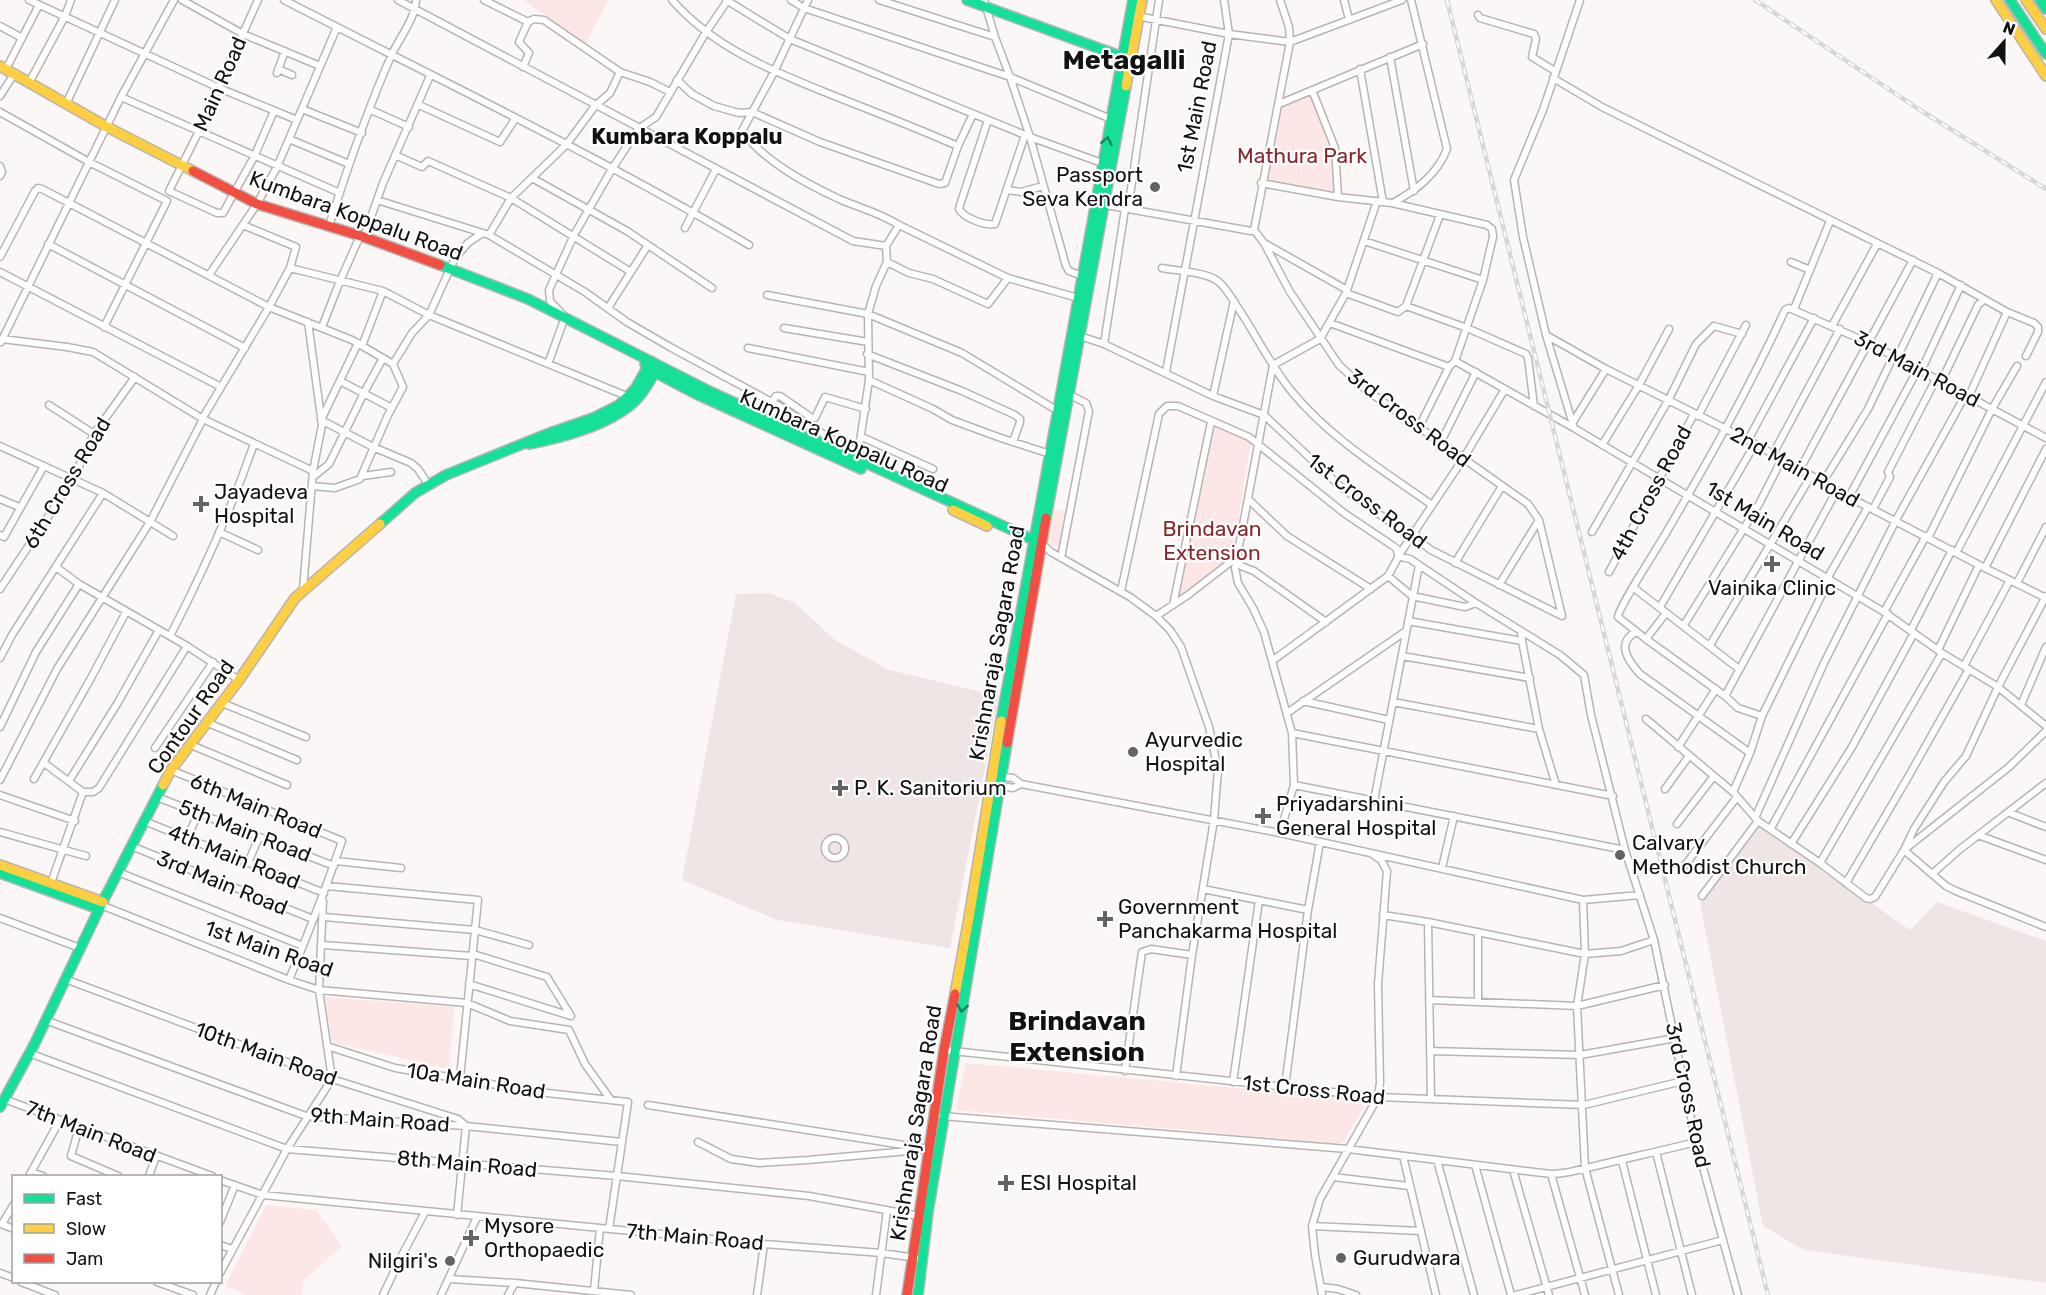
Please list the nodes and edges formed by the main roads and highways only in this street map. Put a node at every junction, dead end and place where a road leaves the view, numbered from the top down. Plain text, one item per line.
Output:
1 (967, 0) edge
2 (1133, 0) edge
3 (1142, 0) edge
4 (1996, 0) edge
5 (2010, 0) edge
6 (2026, 0) edge
7 (2040, 0) edge
8 (985, 4) edge
9 (2046, 9) edge
10 (1135, 16) junction
11 (2046, 29) edge
12 (2046, 54) edge
13 (1127, 59) junction
14 (7, 70) edge
15 (2046, 76) edge
16 (1099, 204) junction
17 (653, 367) junction
18 (521, 446) junction
19 (1036, 545) junction
20 (995, 780) junction
21 (0, 865) edge
22 (0, 873) edge
23 (101, 905) junction
24 (2, 1103) edge
25 (939, 1115) junction
26 (917, 1258) junction
27 (907, 1295) edge
28 (918, 1295) edge

1 - 8 main road
2 - 10 main road, Krishnaraja Sagara Road
3 - 10 main road, Krishnaraja Sagara Road
4 - 15 main road
5 - 12 main road
6 - 11 main road
7 - 9 main road
8 - 13 main road
10 - 13 main road, Krishnaraja Sagara Road
13 - 16 main road, Krishnaraja Sagara Road
16 -> 13 main road, Krishnaraja Sagara Road
14 - 17 main road, Kumbara Koppalu Road
16 - 19 main road, Krishnaraja Sagara Road
16 - 19 main road, Krishnaraja Sagara Road
17 - 18 main road, Contour Road
17 - 18 main road, Contour Road
17 - 19 main road, Kumbara Koppalu Road
18 - 23 main road, Contour Road
19 - 20 main road, Krishnaraja Sagara Road
20 -> 25 main road, Krishnaraja Sagara Road
20 - 25 main road, Krishnaraja Sagara Road
21 - 23 main road
22 - 23 main road
23 - 24 main road, Contour Road
25 - 26 main road, Krishnaraja Sagara Road
25 - 26 main road, Krishnaraja Sagara Road
26 - 27 main road, Krishnaraja Sagara Road
26 - 28 main road, Krishnaraja Sagara Road

